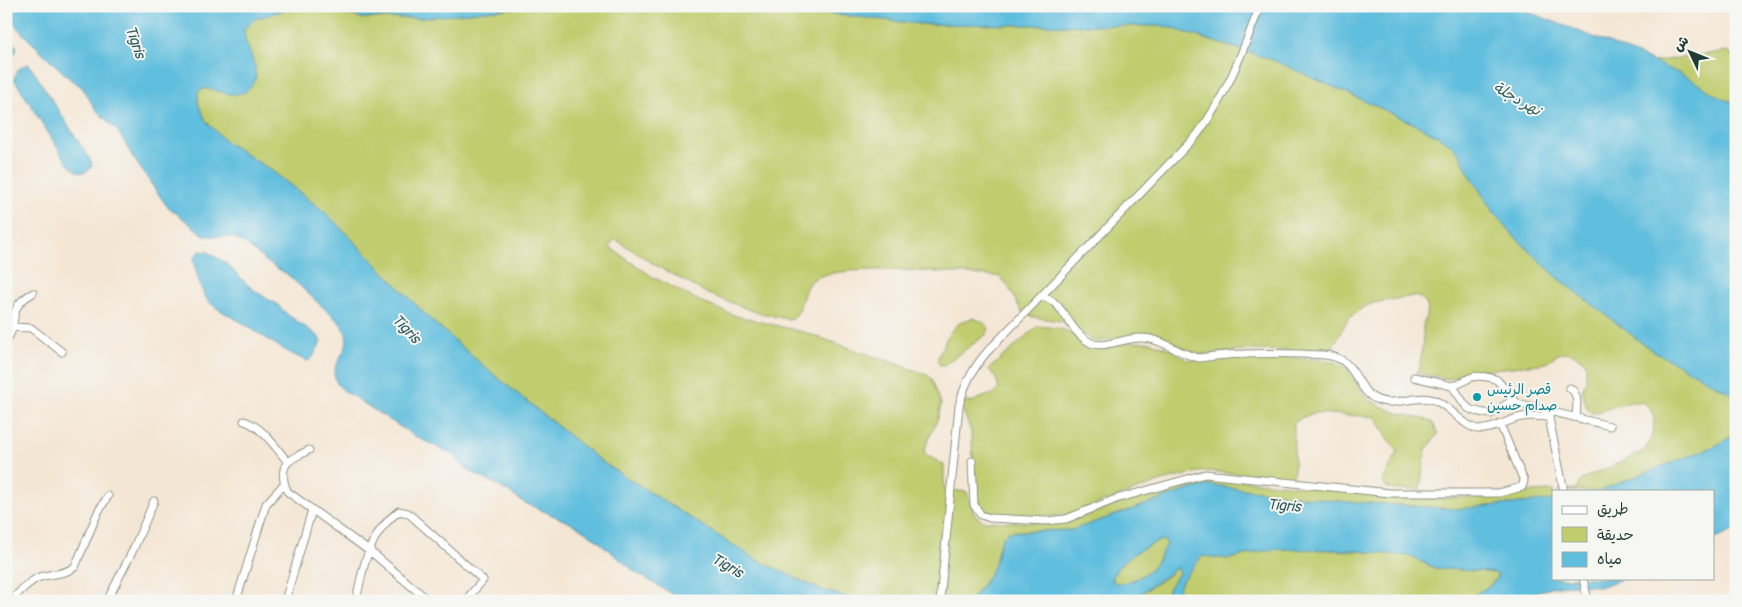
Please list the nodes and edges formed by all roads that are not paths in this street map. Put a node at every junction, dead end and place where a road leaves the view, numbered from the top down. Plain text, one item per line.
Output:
1 (1260, 6) edge
2 (33, 293) dead end
3 (1042, 296) junction
4 (12, 327) junction
5 (6, 341) edge
6 (62, 352) dead end
7 (1414, 377) dead end
8 (1452, 386) junction
9 (1570, 388) dead end
10 (1513, 400) junction
11 (1548, 414) junction
12 (1576, 417) junction
13 (244, 421) dead end
14 (1500, 424) junction
15 (1610, 426) dead end
16 (309, 450) dead end
17 (972, 461) dead end
18 (288, 462) junction
19 (284, 484) junction
20 (1563, 489) edge
21 (108, 496) dead end
22 (154, 500) dead end
23 (312, 510) junction
24 (368, 550) junction
25 (1583, 580) edge
26 (12, 601) edge
27 (107, 601) edge
28 (236, 601) edge
29 (285, 601) edge
30 (356, 601) edge
31 (429, 601) edge
32 (464, 601) edge
33 (940, 601) edge
34 (1588, 601) edge

1 - 3 street
2 - 4 street
3 - 14 street
3 - 33 street
4 - 5 street
4 - 6 street
7 - 8 street
8 - 10 street
8 - 10 street
9 - 12 street
10 - 11 street
11 - 12 street
11 - 14 street
11 - 20 street
12 - 15 street
13 - 18 street
14 - 17 street
16 - 18 street
18 - 19 street
19 - 23 street
19 - 28 street
21 - 26 street
22 - 27 street
23 - 24 street
23 - 29 street
24 - 30 street
24 - 31 street
24 - 32 street
25 - 34 street

